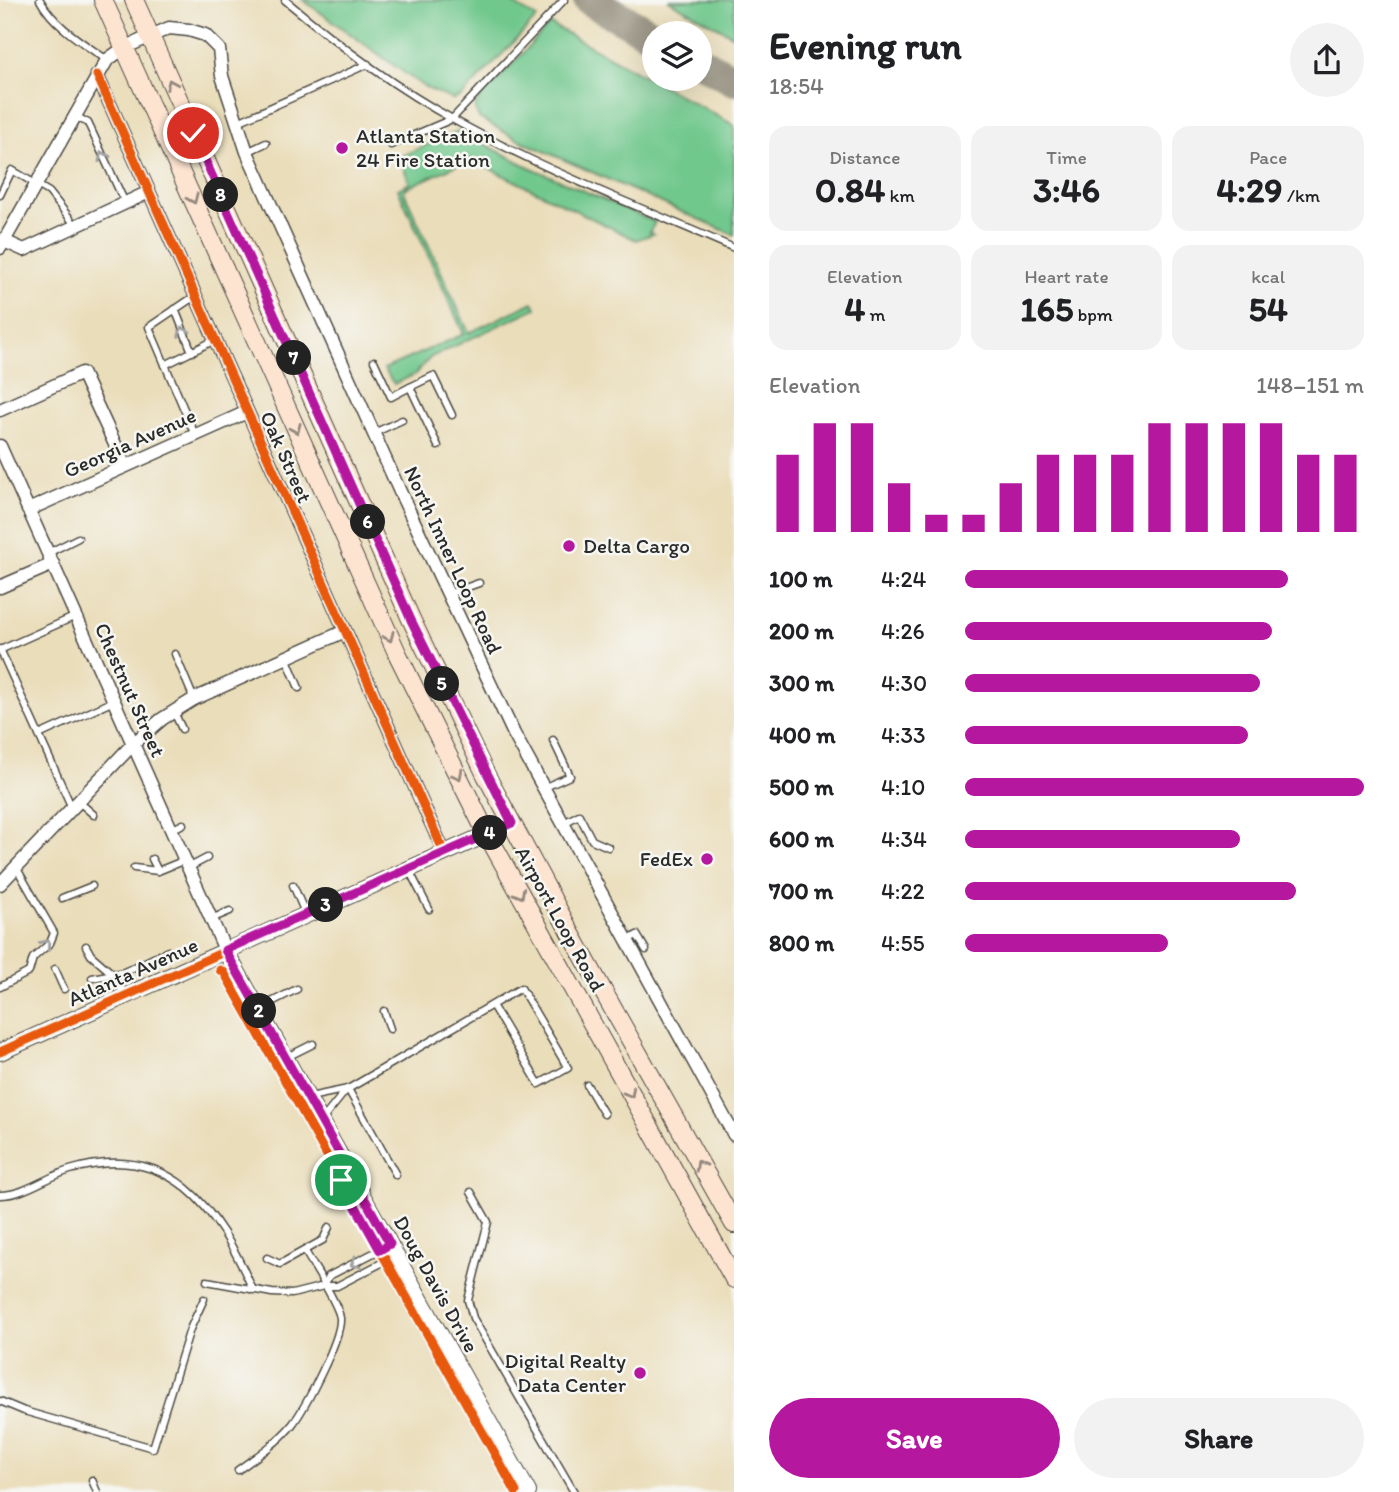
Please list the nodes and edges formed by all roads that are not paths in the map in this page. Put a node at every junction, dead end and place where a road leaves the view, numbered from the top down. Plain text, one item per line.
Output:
1 (40, 0) edge
2 (103, 0) edge
3 (134, 0) edge
4 (285, 0) edge
5 (564, 0) edge
6 (149, 36) junction
7 (124, 48) junction
8 (107, 60) junction
9 (368, 64) junction
10 (97, 75) junction
11 (74, 115) junction
12 (452, 120) junction
13 (238, 122) junction
14 (266, 143) dead end
15 (391, 145) dead end
16 (247, 152) junction
17 (35, 185) junction
18 (149, 192) junction
19 (0, 195) edge
20 (125, 203) junction
21 (76, 226) junction
22 (2, 245) edge
23 (734, 248) edge
24 (195, 295) junction
25 (175, 309) junction
26 (215, 340) junction
27 (192, 352) junction
28 (374, 361) dead end
29 (165, 365) junction
30 (410, 387) junction
31 (0, 410) edge
32 (247, 412) junction
33 (452, 415) dead end
34 (402, 420) dead end
35 (374, 433) junction
36 (195, 435) junction
37 (0, 446) edge
38 (438, 446) dead end
39 (125, 467) junction
40 (29, 510) junction
41 (78, 538) dead end
42 (50, 558) junction
43 (479, 583) dead end
44 (0, 587) edge
45 (447, 594) junction
46 (76, 616) junction
47 (345, 631) junction
48 (0, 649) edge
49 (175, 654) dead end
50 (286, 657) junction
51 (299, 688) dead end
52 (194, 699) junction
53 (114, 701) junction
54 (174, 712) junction
55 (182, 729) dead end
56 (39, 735) junction
57 (553, 740) dead end
58 (133, 744) junction
59 (542, 789) junction
60 (75, 805) junction
61 (94, 815) dead end
62 (512, 823) junction
63 (562, 824) junction
64 (488, 834) junction
65 (608, 847) dead end
66 (444, 852) junction
67 (207, 858) dead end
68 (152, 859) dead end
69 (187, 864) junction
70 (16, 867) junction
71 (134, 868) dead end
72 (408, 869) junction
73 (158, 871) junction
74 (0, 884) edge
75 (293, 885) dead end
76 (92, 886) dead end
77 (62, 898) dead end
78 (429, 909) dead end
79 (230, 911) dead end
80 (306, 914) junction
81 (211, 919) junction
82 (626, 941) junction
83 (86, 946) dead end
84 (225, 950) junction
85 (646, 950) dead end
86 (168, 951) dead end
87 (55, 969) dead end
88 (115, 976) junction
89 (92, 978) dead end
90 (0, 987) edge
91 (64, 989) dead end
92 (297, 989) dead end
93 (125, 995) junction
94 (492, 1005) junction
95 (258, 1009) junction
96 (384, 1011) dead end
97 (390, 1030) dead end
98 (313, 1044) dead end
99 (0, 1052) edge
100 (285, 1058) junction
101 (587, 1085) dead end
102 (348, 1089) junction
103 (309, 1098) junction
104 (604, 1115) dead end
105 (322, 1120) junction
106 (734, 1135) edge
107 (396, 1175) dead end
108 (471, 1192) dead end
109 (0, 1195) edge
110 (734, 1224) edge
111 (329, 1227) dead end
112 (393, 1250) junction
113 (305, 1251) junction
114 (267, 1258) dead end
115 (734, 1279) edge
116 (208, 1281) dead end
117 (324, 1286) junction
118 (253, 1290) junction
119 (204, 1299) dead end
120 (0, 1401) edge
121 (238, 1470) dead end
122 (92, 1480) dead end
123 (97, 1492) edge
124 (528, 1492) edge
125 (574, 1492) edge

1 - 8 lane
2 - 7 main road, Airport Loop Road
3 - 6 main road, Airport Loop Road
4 - 9 lane
5 - 12 lane
6 - 7 street, North Inner Loop Road
6 - 13 street, North Inner Loop Road
62 -> 6 main road, Airport Loop Road
7 - 8 street, North Inner Loop Road
7 -> 64 main road, Airport Loop Road
8 - 10 street
9 - 12 lane
9 - 13 lane
10 - 11 street
10 - 18 street, Oak Street
11 - 17 street
20 -> 11 lane
12 - 15 lane
12 - 23 lane
13 - 16 street, North Inner Loop Road
14 - 16 lane
16 - 35 street, North Inner Loop Road
17 - 19 lane
17 - 21 lane
17 - 22 street
18 - 20 street
18 - 24 street, Oak Street
20 - 21 street
21 - 22 street
24 - 25 lane
24 - 26 street, Oak Street
27 -> 25 lane
25 - 29 lane
26 - 27 lane
26 - 32 street, Oak Street
27 - 29 lane
28 - 30 lane
29 - 36 lane
30 - 33 lane
30 - 38 lane
31 - 39 street
32 - 36 street, Georgia Avenue
32 - 47 street, Oak Street
34 - 35 lane
35 - 45 street, North Inner Loop Road
36 - 39 street, Georgia Avenue
37 - 40 street, Chestnut Street
39 - 40 street, Georgia Avenue
40 - 42 street, Chestnut Street
41 - 42 lane
42 - 44 street
42 - 46 street, Chestnut Street
43 - 45 lane
45 - 59 street, North Inner Loop Road
46 - 48 lane
46 - 53 street, Chestnut Street
47 - 50 street
47 - 66 street, Oak Street
48 - 56 lane
49 - 52 lane
50 - 51 lane
50 - 52 street
52 - 54 street
53 - 56 lane
53 - 58 street, Chestnut Street
54 - 55 lane
54 - 58 street
56 - 60 lane
57 - 59 lane
58 - 60 street
58 - 69 street, Chestnut Street
59 - 63 street, North Inner Loop Road
60 - 61 lane
60 - 70 street
62 - 64 street, Atlanta Avenue
110 -> 62 main road, Airport Loop Road
63 - 65 lane
63 - 82 street, North Inner Loop Road
64 - 66 street, Atlanta Avenue
64 -> 115 main road, Airport Loop Road
66 - 72 street, Atlanta Avenue
67 - 69 lane
68 - 73 lane
69 - 73 lane
69 - 81 street, Chestnut Street
70 - 74 street
90 -> 70 lane
71 - 73 lane
72 - 78 lane
72 - 80 street, Atlanta Avenue
75 - 80 lane
76 - 77 lane
79 - 81 lane
80 - 84 street, Atlanta Avenue
81 - 84 street, Chestnut Street
82 - 85 lane
82 - 106 street, North Inner Loop Road
83 - 88 lane
84 - 93 street, Atlanta Avenue
84 - 95 street, Doug Davis Drive
86 - 88 lane
87 - 91 lane
88 - 89 lane
88 - 93 lane
92 - 95 lane
93 - 99 street, Atlanta Avenue
94 - 94 lane
94 - 102 lane
95 - 100 street, Doug Davis Drive
96 - 97 lane
98 - 100 lane
100 - 103 street, Doug Davis Drive
101 - 104 lane
102 - 103 lane
102 - 105 lane
102 - 107 lane
103 - 105 street, Doug Davis Drive
105 - 112 street, Doug Davis Drive
108 - 125 lane
109 - 118 lane
111 - 113 lane
112 - 117 lane
112 -> 117 lane
112 - 124 street, Doug Davis Drive
113 - 114 lane
113 - 117 lane
116 - 118 lane
117 - 118 lane
117 - 121 lane
119 - 120 lane
122 - 123 lane

